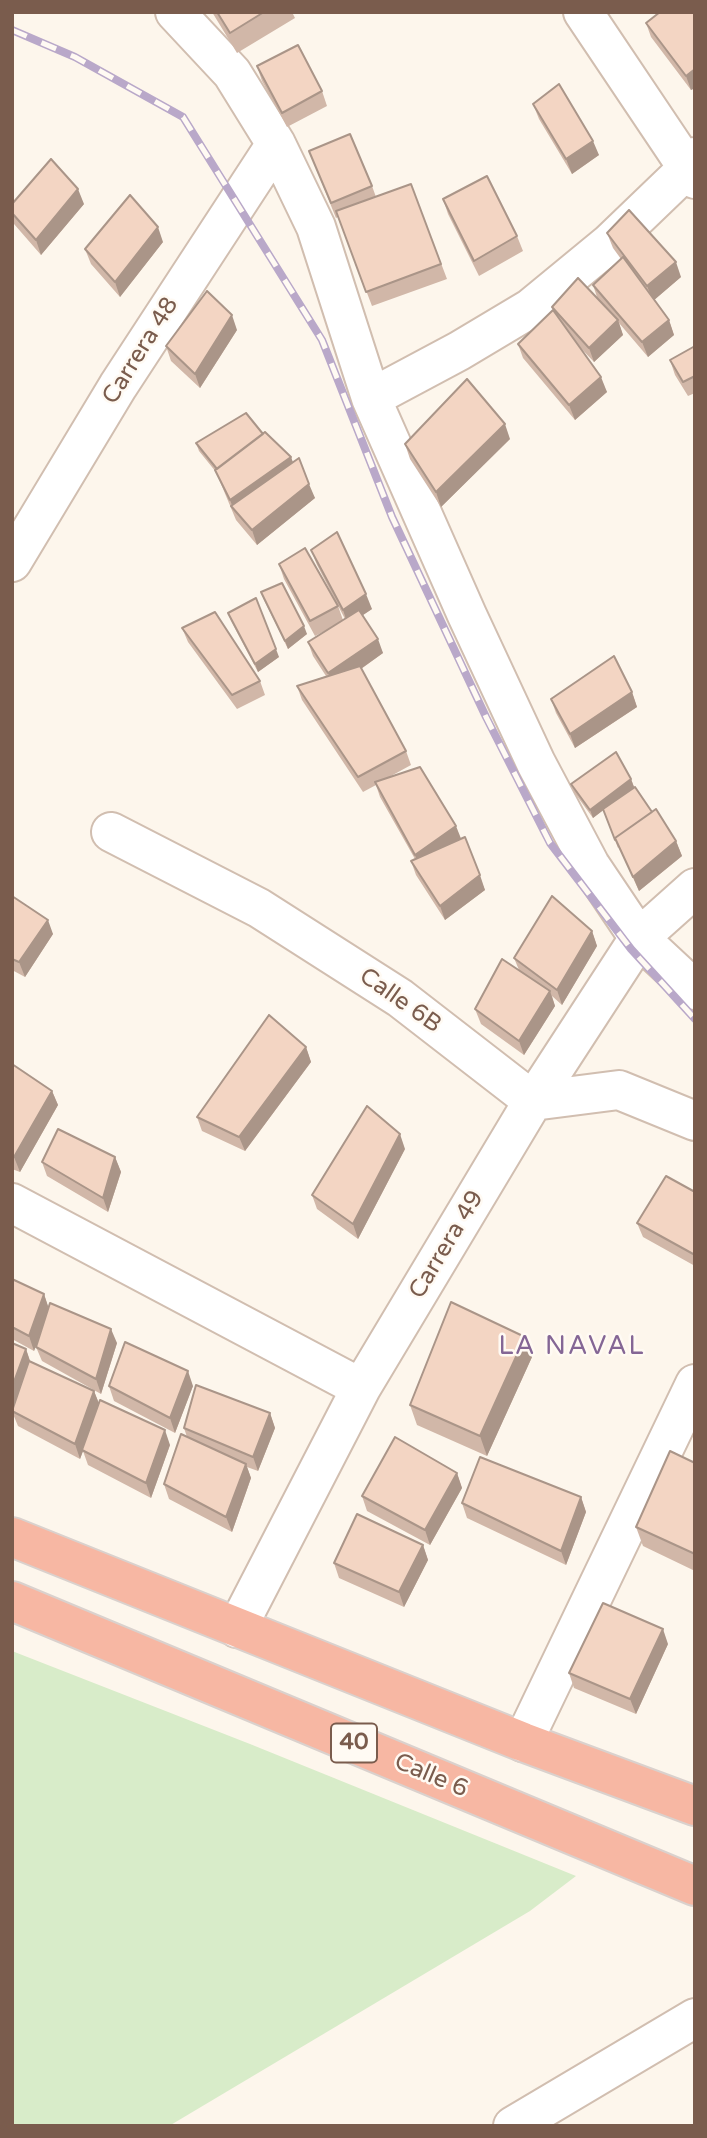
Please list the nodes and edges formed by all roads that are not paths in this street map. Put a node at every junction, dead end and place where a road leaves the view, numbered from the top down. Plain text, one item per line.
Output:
1 (175, 12) edge
2 (583, 12) edge
3 (276, 144) junction
4 (692, 168) edge
5 (371, 398) junction
6 (12, 562) edge
7 (111, 832) dead end
8 (695, 888) edge
9 (639, 938) junction
10 (695, 990) edge
11 (533, 1101) junction
12 (695, 1121) edge
13 (12, 1203) edge
14 (695, 1384) edge
15 (361, 1388) junction
16 (12, 1537) edge
17 (12, 1601) edge
18 (237, 1628) junction
19 (523, 1742) junction
20 (695, 1807) edge
21 (695, 1886) edge
22 (695, 2018) edge
23 (513, 2126) edge

1 - 3 street
2 - 4 street
3 - 5 street
3 - 6 street, Carrera 48
4 - 5 street
5 - 9 street
7 - 11 street, Calle 6B
8 - 9 street, Carrera 49
9 - 10 street
9 - 11 street, Carrera 49
11 - 12 street
11 - 15 street, Carrera 49
13 - 15 street
14 - 19 street
15 - 18 street, Carrera 49
16 - 18 highway
17 - 21 highway, Calle 6 / 40
18 - 19 highway
19 - 20 highway
22 - 23 street

